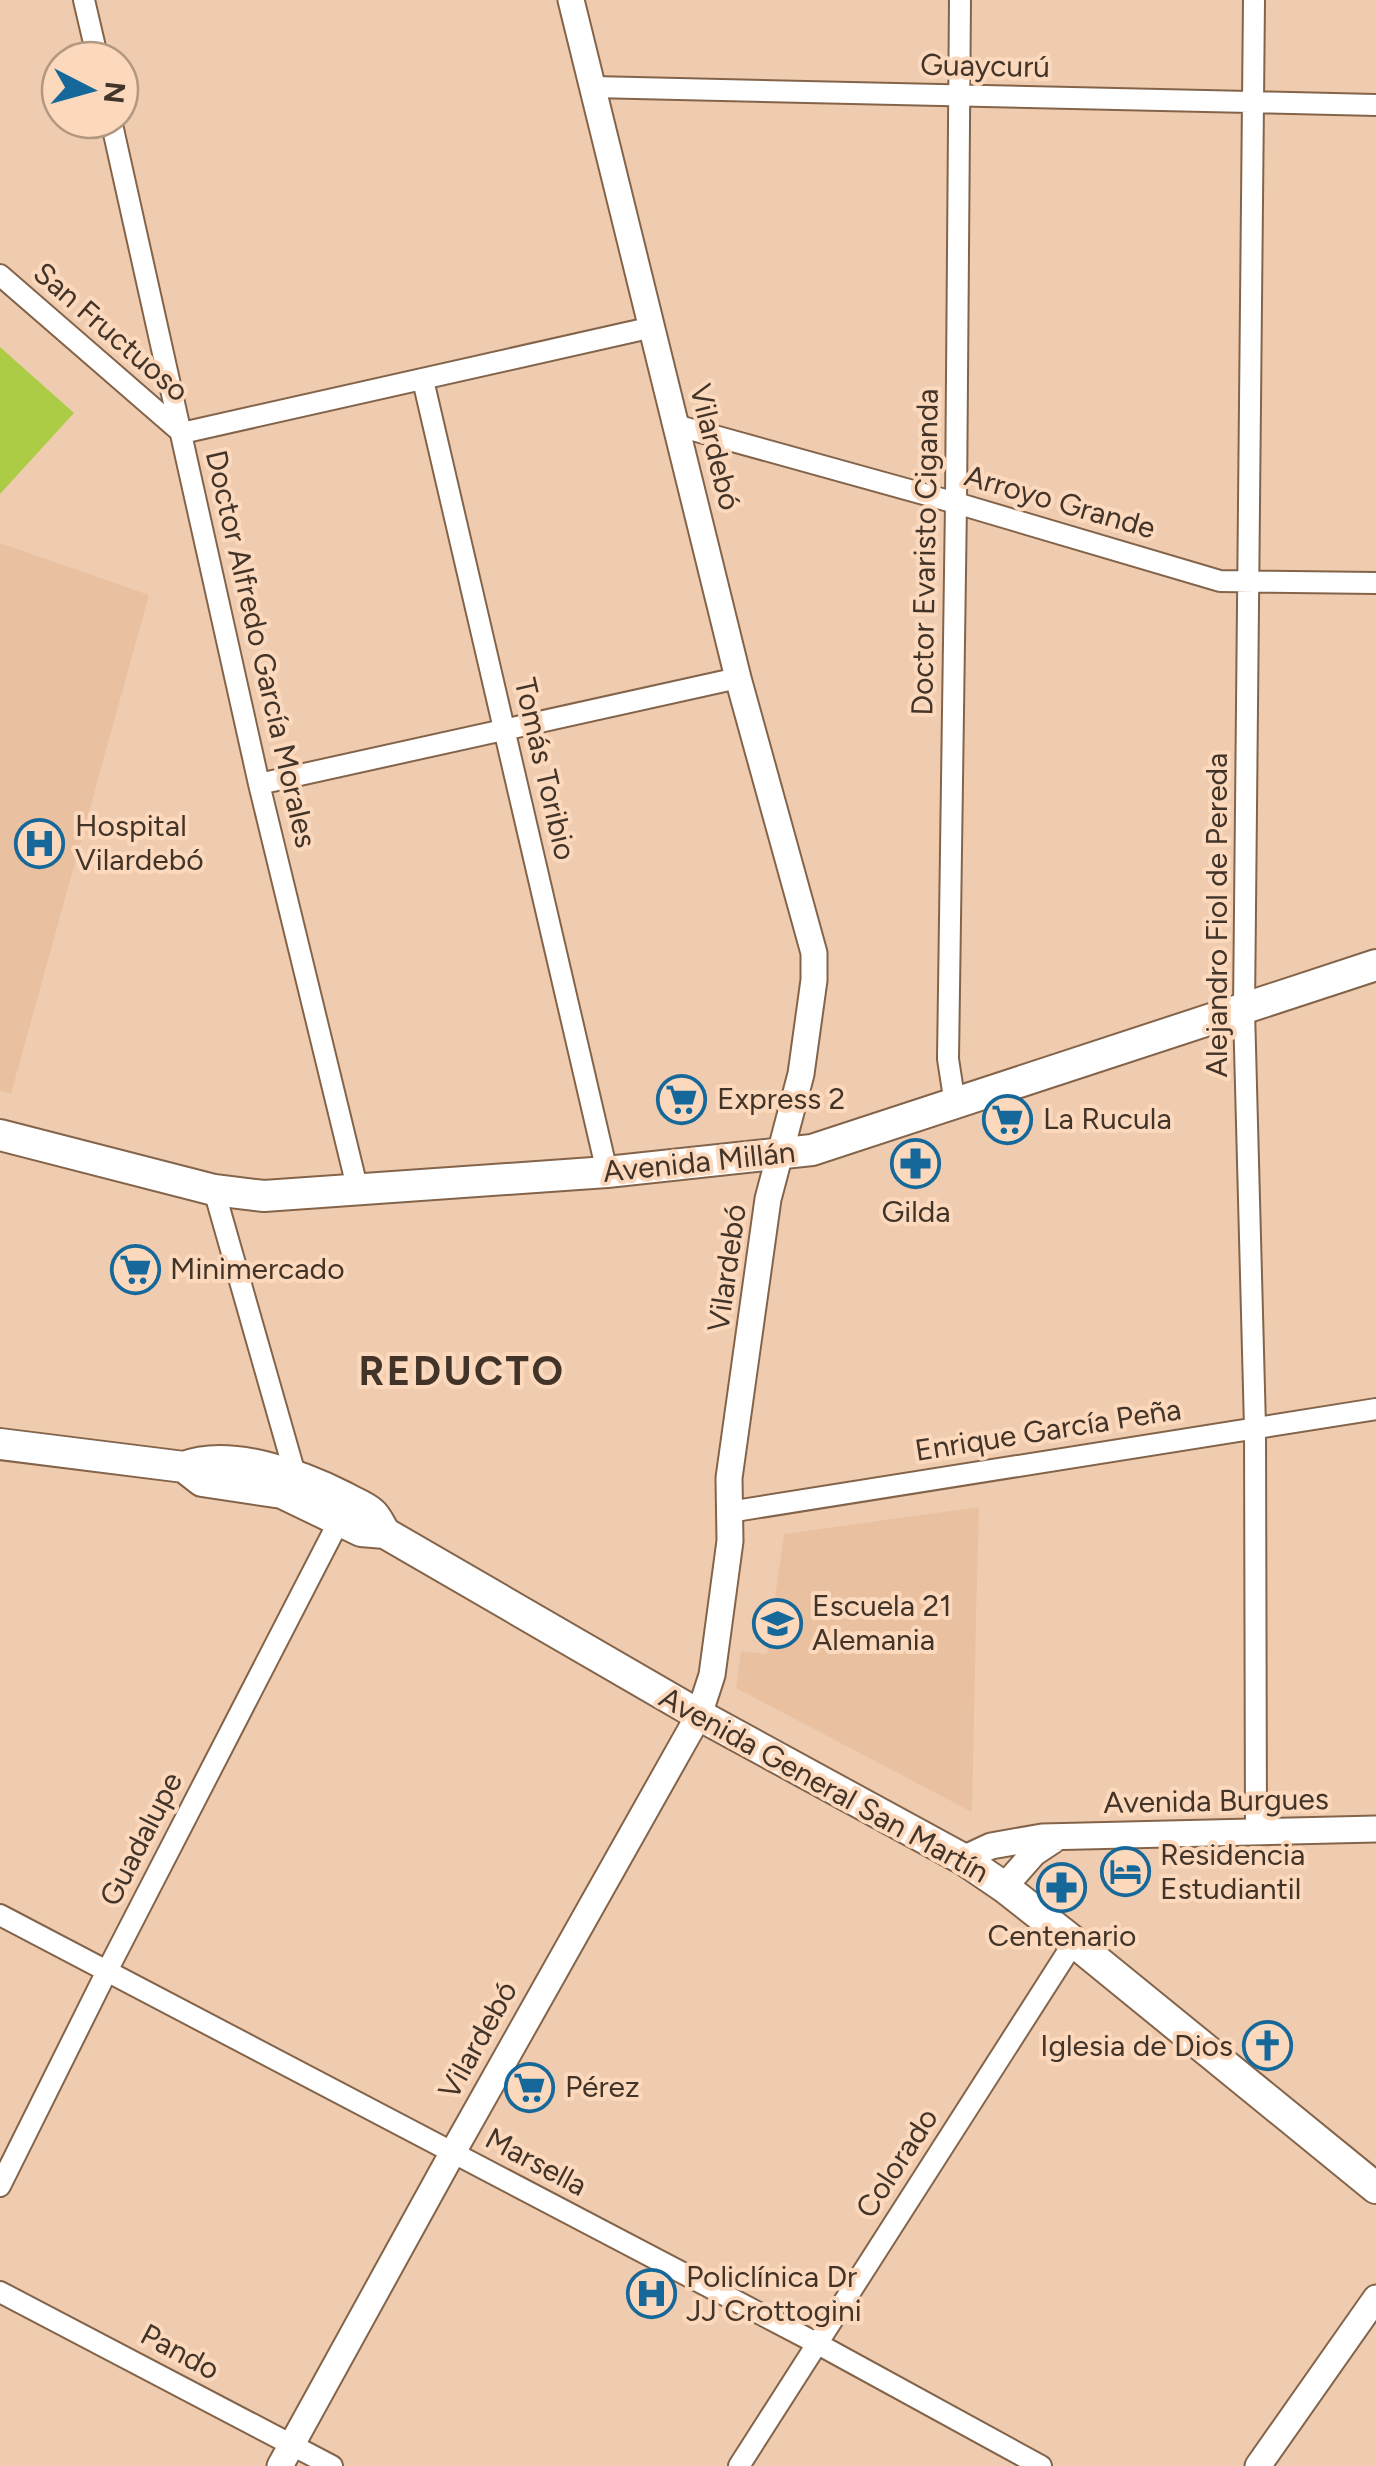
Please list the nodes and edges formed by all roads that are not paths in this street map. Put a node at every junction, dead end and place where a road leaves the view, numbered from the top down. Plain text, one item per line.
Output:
1 (84, 0) edge
2 (571, 0) edge
3 (960, 0) edge
4 (1254, 0) edge
5 (93, 40) edge
6 (593, 87) junction
7 (959, 95) junction
8 (1254, 102) junction
9 (1376, 104) edge
10 (116, 140) edge
11 (0, 275) edge
12 (653, 327) junction
13 (423, 380) junction
14 (675, 425) junction
15 (182, 434) junction
16 (956, 502) junction
17 (1249, 582) junction
18 (1376, 583) edge
19 (738, 678) junction
20 (505, 730) junction
21 (259, 784) junction
22 (1376, 965) edge
23 (1244, 1010) junction
24 (955, 1104) junction
25 (0, 1135) edge
26 (781, 1155) junction
27 (608, 1172) junction
28 (214, 1190) junction
29 (358, 1191) junction
30 (1376, 1410) edge
31 (1254, 1427) junction
32 (3, 1451) edge
33 (288, 1484) junction
34 (729, 1512) junction
35 (340, 1521) junction
36 (386, 1532) junction
37 (699, 1715) junction
38 (1376, 1830) edge
39 (1256, 1831) junction
40 (1058, 1838) junction
41 (964, 1860) junction
42 (1004, 1887) junction
43 (0, 1914) edge
44 (1074, 1942) junction
45 (107, 1970) junction
46 (453, 2152) junction
47 (0, 2186) edge
48 (1376, 2188) edge
49 (0, 2292) edge
50 (1376, 2298) edge
51 (818, 2344) junction
52 (286, 2455) edge
53 (332, 2466) edge
54 (740, 2466) edge
55 (1041, 2466) edge
56 (1258, 2466) edge

1 - 5 street
2 - 6 street, Vilardebó
3 - 7 street, Doctor Evaristo Ciganda
4 - 8 street, Alejandro Fiol de Pereda
6 - 7 street, Guaycurú
6 - 12 street, Vilardebó
7 - 8 street, Guaycurú
7 - 16 street, Doctor Evaristo Ciganda
8 - 9 street, Guaycurú
8 - 17 street, Alejandro Fiol de Pereda
10 - 15 street, Doctor Alfredo García Morales
11 - 15 street, San Fructuoso
12 - 13 street
12 - 14 street, Vilardebó
13 - 15 street
13 - 20 street, Tomás Toribio
14 - 16 street, Arroyo Grande
14 - 19 street, Vilardebó
15 - 21 street, Doctor Alfredo García Morales
16 - 17 street, Arroyo Grande
16 - 24 street, Doctor Evaristo Ciganda
17 - 18 street, Arroyo Grande
17 - 23 street, Alejandro Fiol de Pereda
19 - 20 street
19 - 26 street, Vilardebó
20 - 21 street
20 - 27 street, Tomás Toribio
21 - 29 street, Doctor Alfredo García Morales
22 - 23 main road, Avenida Millán
23 - 24 main road, Avenida Millán
23 - 31 street, Alejandro Fiol de Pereda
24 - 26 main road, Avenida Millán
25 - 28 main road, Avenida Millán
26 - 27 main road, Avenida Millán
26 - 34 street, Vilardebó
27 - 29 main road, Avenida Millán
28 - 29 main road, Avenida Millán
28 - 33 street
30 - 31 street, Enrique García Peña
31 - 34 street, Enrique García Peña
31 - 39 street, Alejandro Fiol de Pereda
32 - 33 main road, Avenida General San Martín
33 - 35 main road, Avenida General San Martín
33 - 36 main road, Avenida General San Martín
34 - 37 street, Vilardebó
35 - 36 main road, Avenida General San Martín
35 - 45 street, Guadalupe
36 - 37 main road, Avenida General San Martín
37 - 41 main road, Avenida General San Martín
37 - 46 street, Vilardebó
38 - 39 street, Avenida Burgues
39 - 40 street, Avenida Burgues
40 - 41 street, Avenida Burgues
40 - 42 street
41 - 42 main road, Avenida General San Martín
42 - 44 main road, Avenida General San Martín
43 - 45 street, Marsella
44 - 48 main road, Avenida General San Martín
44 - 51 street, Colorado
45 - 46 street, Marsella
45 - 47 street, Guadalupe
46 - 51 street, Marsella
46 - 52 street, Vilardebó
49 - 52 street, Pando
50 - 56 street
51 - 54 street, Colorado
51 - 55 street, Marsella
52 - 53 street, Pando

